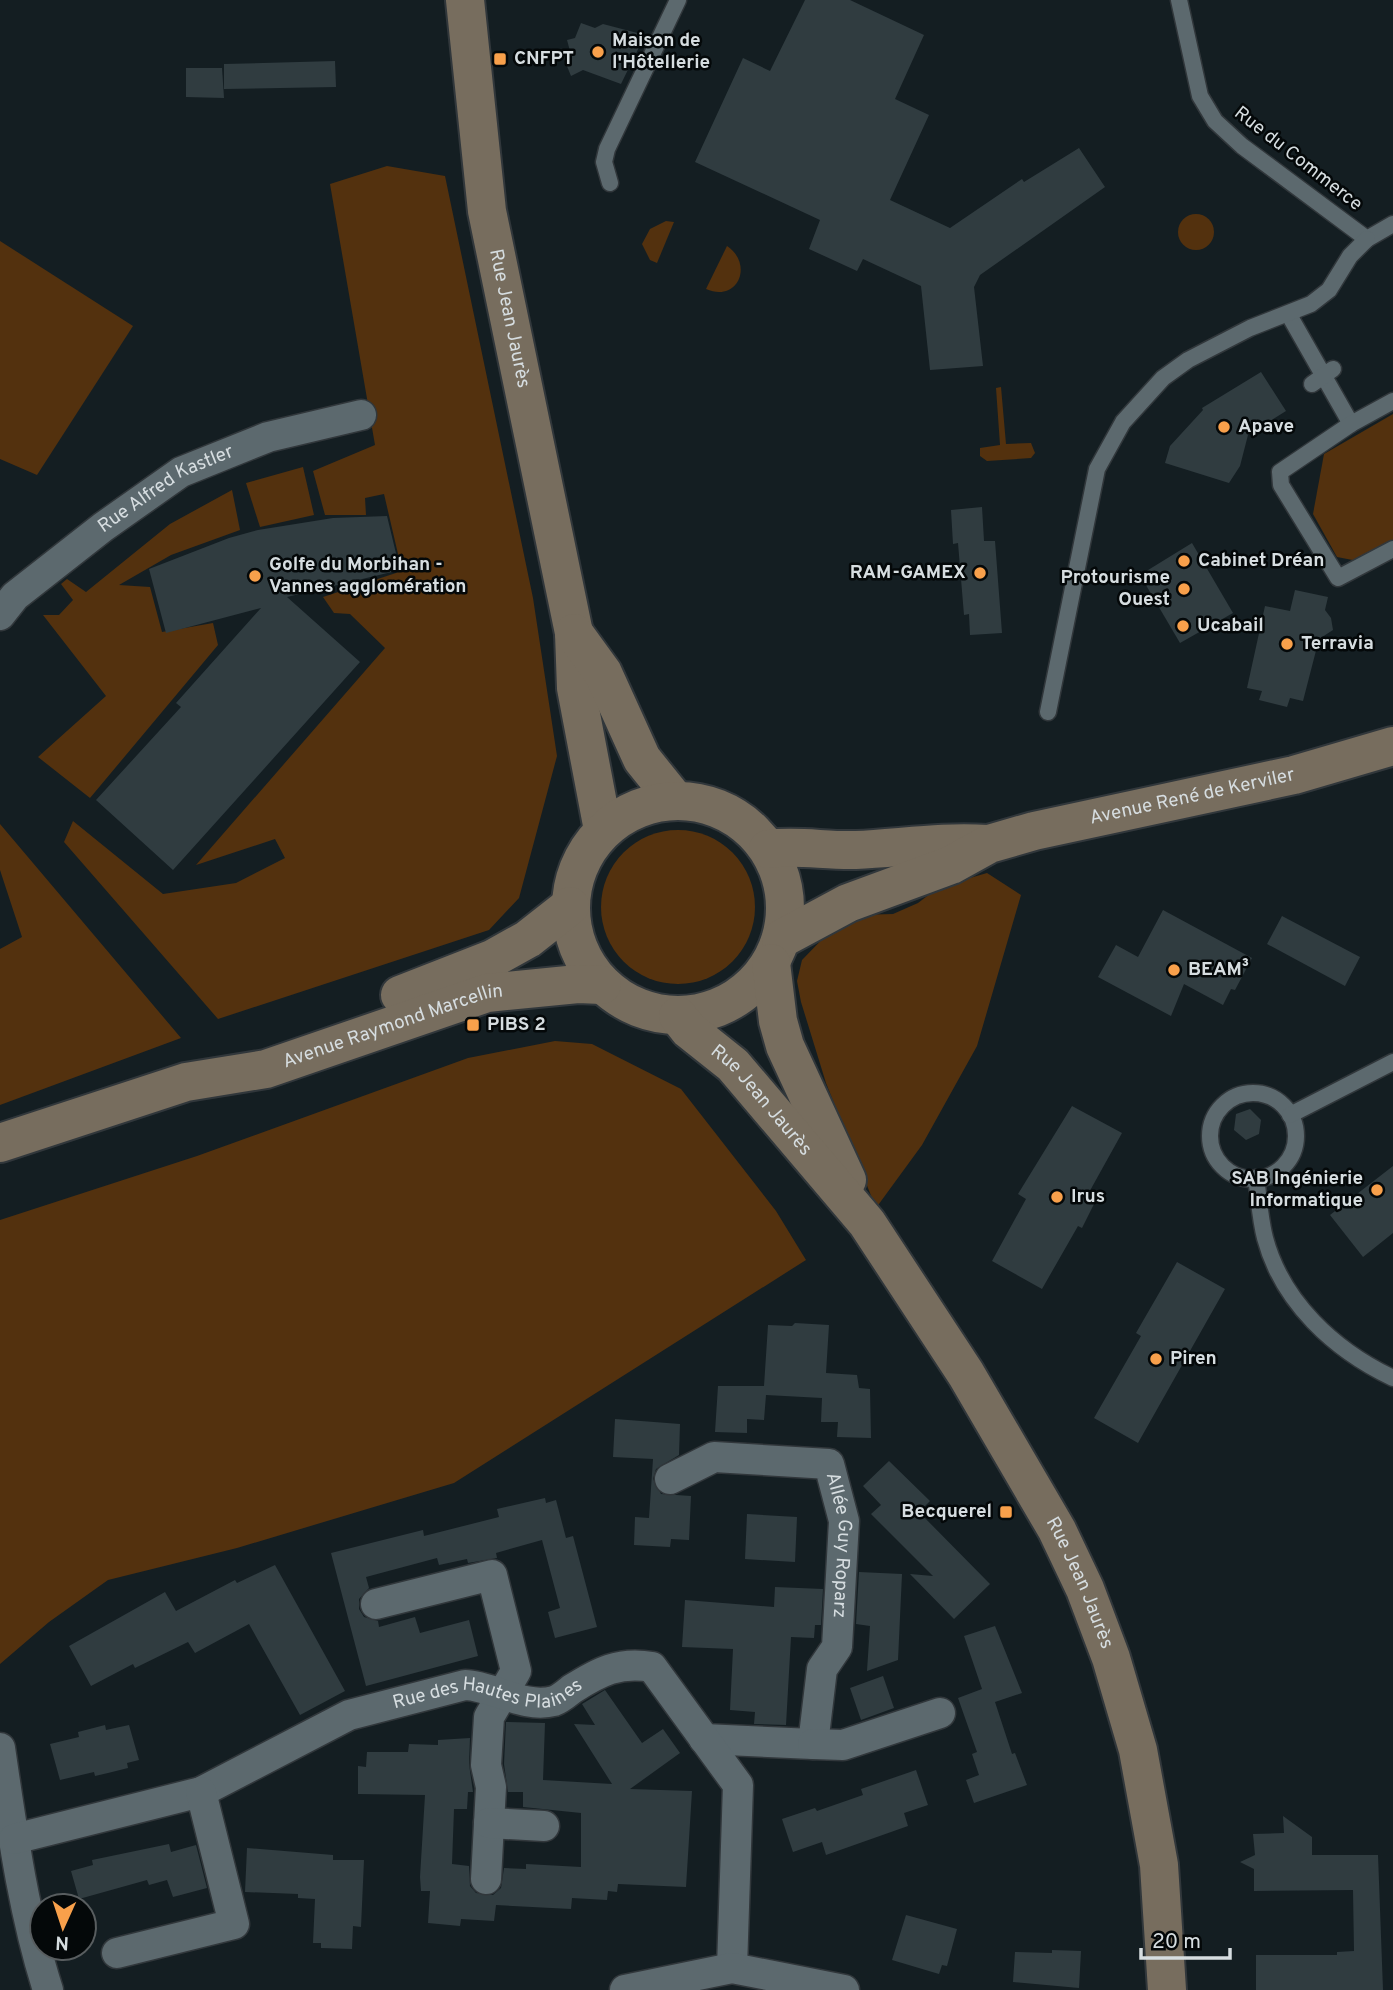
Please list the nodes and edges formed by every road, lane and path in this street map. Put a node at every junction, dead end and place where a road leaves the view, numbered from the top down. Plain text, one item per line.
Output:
1 (465, 0) edge
2 (678, 0) edge
3 (1179, 0) edge
4 (610, 183) dead end
5 (1393, 224) edge
6 (1367, 239) junction
7 (1289, 315) junction
8 (1393, 401) edge
9 (361, 415) dead end
10 (1351, 424) junction
11 (1393, 549) edge
12 (0, 615) edge
13 (574, 633) junction
14 (1048, 712) dead end
15 (1393, 746) edge
16 (675, 800) junction
17 (603, 830) junction
18 (989, 844) junction
19 (768, 849) junction
20 (570, 906) junction
21 (776, 951) junction
22 (602, 985) junction
23 (678, 1016) junction
24 (1393, 1062) edge
25 (186, 1082) junction
26 (1290, 1115) junction
27 (0, 1143) edge
28 (1256, 1178) junction
29 (867, 1223) junction
30 (1393, 1378) edge
31 (670, 1479) dead end
32 (376, 1604) dead end
33 (499, 1696) junction
34 (940, 1713) dead end
35 (704, 1739) junction
36 (813, 1744) junction
37 (0, 1748) edge
38 (201, 1792) junction
39 (489, 1823) junction
40 (544, 1826) dead end
41 (13, 1839) junction
42 (486, 1879) dead end
43 (117, 1953) dead end
44 (732, 1968) junction
45 (48, 1990) edge
46 (625, 1990) edge
47 (844, 1990) edge
48 (1167, 1990) edge

1 - 13 main road, Rue Jean Jaurès
2 - 4 lane
3 - 6 lane, Rue du Commerce
5 - 6 lane, Rue du Commerce
6 - 7 lane
7 - 10 lane
7 - 14 lane
8 - 10 lane
9 - 12 street, Rue Alfred Kastler
10 - 11 lane
13 - 16 main road, Rue Jean Jaurès
13 - 17 main road, Rue Jean Jaurès
15 - 18 main road, Avenue René de Kerviler
16 - 17 main road
16 - 19 main road
17 - 20 main road
18 - 19 main road, Avenue René de Kerviler
18 - 21 main road, Avenue René de Kerviler
19 - 21 main road
20 - 22 main road
20 - 25 main road, Avenue Raymond Marcellin
21 - 23 main road
21 - 29 main road, Rue Jean Jaurès
22 - 23 main road
22 - 25 main road, Avenue Raymond Marcellin
23 - 29 main road, Rue Jean Jaurès
24 - 26 lane
25 - 27 main road, Avenue Raymond Marcellin
26 - 28 lane
26 - 28 lane
28 - 30 lane
29 - 48 main road, Rue Jean Jaurès
31 - 36 street, Allée Guy Roparz
32 - 33 street
33 - 35 street, Rue des Hautes Plaines
33 - 38 street, Rue des Hautes Plaines
33 - 39 street
34 - 36 street
35 - 36 street
35 - 44 street, Rue des Hautes Plaines
37 - 41 street
38 - 41 street, Rue des Hautes Plaines
38 - 43 street
39 - 40 street
39 - 42 street
41 - 45 street
44 - 46 street
44 - 47 street

